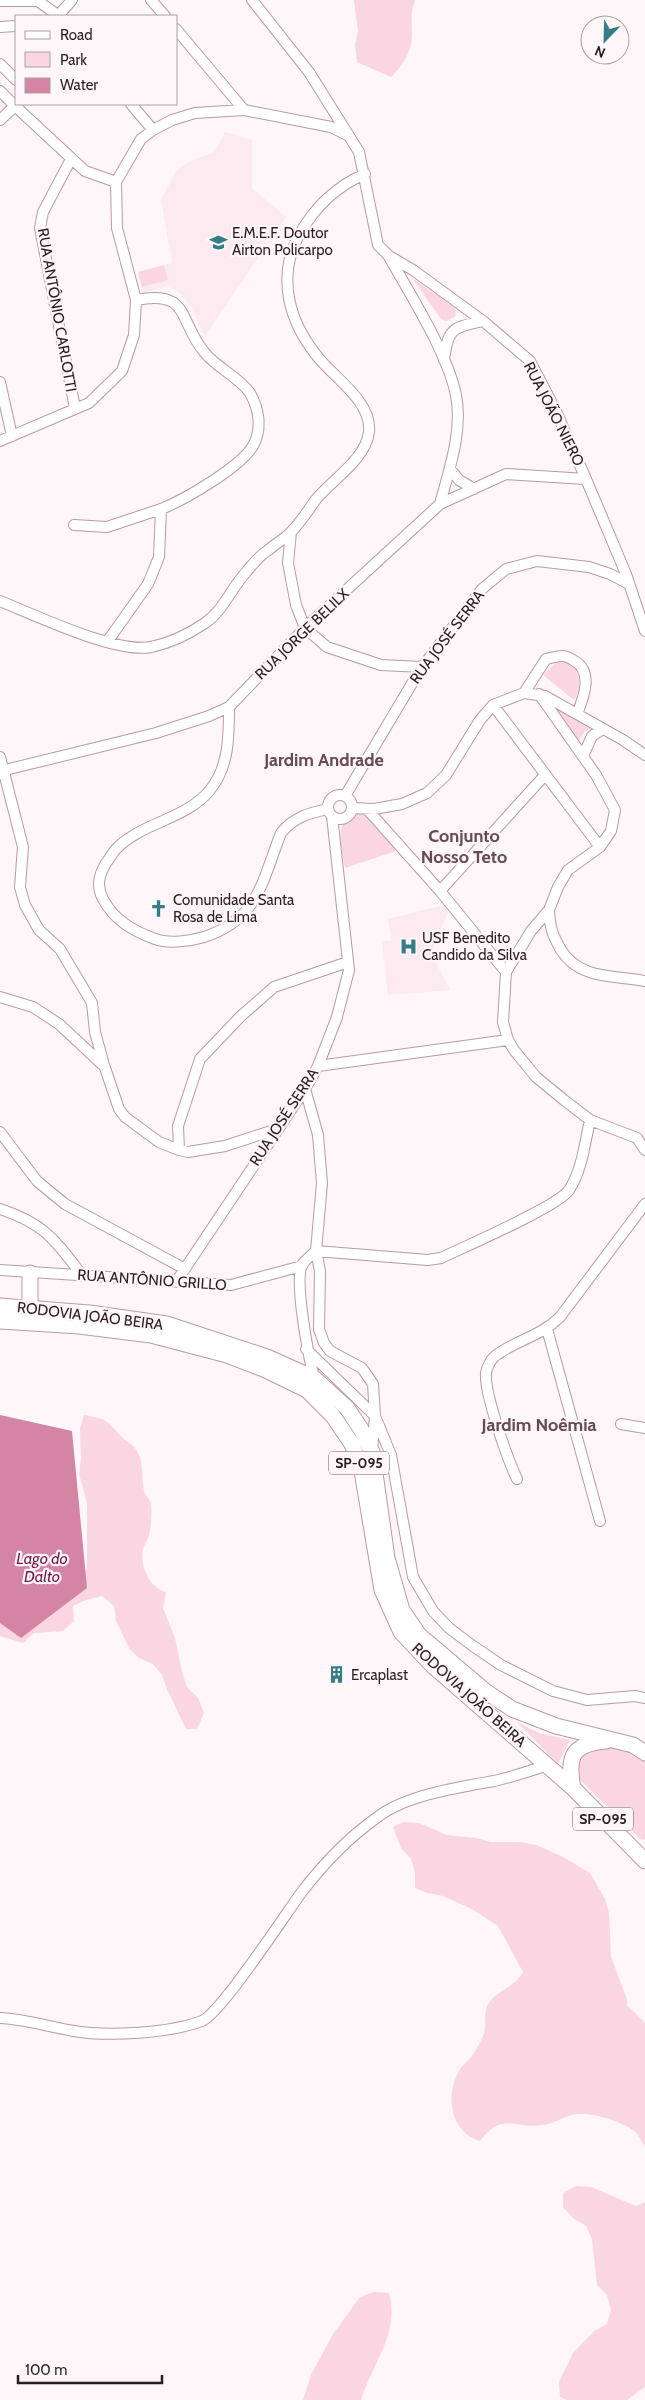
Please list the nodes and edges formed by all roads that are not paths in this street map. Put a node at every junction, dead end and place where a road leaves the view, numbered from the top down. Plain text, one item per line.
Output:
1 (72, 0) edge
2 (151, 0) edge
3 (252, 0) edge
4 (0, 1) edge
5 (57, 15) edge
6 (59, 15) edge
7 (164, 15) edge
8 (15, 26) edge
9 (0, 27) edge
10 (178, 31) edge
11 (0, 64) edge
12 (15, 79) edge
13 (0, 91) edge
14 (132, 105) edge
15 (15, 106) junction
16 (244, 110) junction
17 (0, 120) edge
18 (153, 130) junction
19 (349, 136) junction
20 (71, 159) junction
21 (365, 174) junction
22 (116, 182) junction
23 (388, 255) junction
24 (136, 300) junction
25 (483, 321) junction
26 (444, 360) junction
27 (0, 382) edge
28 (75, 408) junction
29 (12, 436) junction
30 (0, 441) edge
31 (450, 468) junction
32 (586, 479) junction
33 (474, 489) junction
34 (440, 504) junction
35 (162, 509) junction
36 (74, 525) dead end
37 (291, 532) junction
38 (629, 584) junction
39 (0, 601) edge
40 (306, 628) junction
41 (645, 631) edge
42 (107, 642) junction
43 (422, 667) junction
44 (524, 693) junction
45 (539, 694) junction
46 (493, 705) junction
47 (229, 707) junction
48 (577, 714) junction
49 (603, 729) junction
50 (583, 756) junction
51 (645, 756) edge
52 (0, 757) edge
53 (2, 772) edge
54 (545, 775) junction
55 (345, 796) junction
56 (352, 808) junction
57 (367, 809) junction
58 (330, 812) junction
59 (600, 846) junction
60 (440, 891) junction
61 (549, 910) junction
62 (348, 962) junction
63 (506, 972) junction
64 (645, 981) edge
65 (0, 997) edge
66 (508, 1040) junction
67 (104, 1065) junction
68 (318, 1066) junction
69 (305, 1090) junction
70 (590, 1120) junction
71 (277, 1129) junction
72 (0, 1132) edge
73 (179, 1150) junction
74 (645, 1150) edge
75 (645, 1204) edge
76 (0, 1209) edge
77 (316, 1251) junction
78 (302, 1266) junction
79 (185, 1269) junction
80 (0, 1270) edge
81 (30, 1273) junction
82 (82, 1275) junction
83 (176, 1282) junction
84 (30, 1308) junction
85 (1, 1319) edge
86 (547, 1329) junction
87 (306, 1349) junction
88 (314, 1378) junction
89 (375, 1416) junction
90 (621, 1424) dead end
91 (645, 1428) edge
92 (372, 1452) junction
93 (517, 1479) dead end
94 (600, 1521) dead end
95 (642, 1696) edge
96 (615, 1741) junction
97 (645, 1753) edge
98 (548, 1766) junction
99 (573, 1788) junction
100 (639, 1852) edge
101 (645, 1862) edge
102 (0, 2018) edge

1 - 6 street
2 - 7 street
3 - 19 street
4 - 5 street
8 - 9 street
10 - 16 street
11 - 12 street
13 - 15 street
14 - 18 street
15 - 17 street
15 - 20 street
16 - 18 street
16 - 19 street
18 - 22 street
19 - 21 street
20 - 22 street
20 - 28 street, RUA ANTÔNIO CARLOTTI
21 - 23 street
21 - 37 street
22 - 24 street
23 - 25 street, RUA JOÃO NIERO
23 - 26 street
24 - 28 street
24 - 35 street
25 - 26 street
25 - 32 street, RUA JOÃO NIERO
26 - 31 street
27 - 29 street
28 - 29 street
29 - 30 street
31 - 33 street
31 - 34 street
32 - 33 street, RUA JORGE BELILX
32 - 38 street, RUA JOÃO NIERO
33 - 34 street, RUA JORGE BELILX
34 - 40 street, RUA JORGE BELILX
35 - 36 street
35 - 42 street
37 - 40 street
37 - 42 street
38 - 41 street, RUA JOÃO NIERO
38 - 43 street, RUA JOSÉ SERRA
39 - 42 street
40 - 43 street
40 - 47 street, RUA JORGE BELILX
43 - 55 street, RUA JOSÉ SERRA
44 - 45 street
44 - 46 street
44 - 48 street
45 - 48 street
45 - 50 street
46 - 54 street
46 - 57 street
47 - 53 street, RUA JORGE BELILX
47 - 58 street
48 - 49 street
49 - 50 street
49 - 51 street
50 - 59 street
52 - 53 street
53 - 67 street
54 - 59 street
54 - 60 street
55 - 56 street
55 - 58 street
56 - 57 street
56 - 58 street
57 - 60 street
58 - 62 street, RUA JOSÉ SERRA
59 - 61 street
60 - 63 street
61 - 63 street
61 - 64 street
62 - 68 street, RUA JOSÉ SERRA
62 - 73 street
63 - 66 street
65 - 67 street
66 - 68 street
66 - 70 street
67 - 73 street
68 - 69 street, RUA JOSÉ SERRA
69 - 71 street, RUA JOSÉ SERRA
69 - 77 street
70 - 74 street
70 - 77 street
71 - 73 street
71 - 79 street, RUA JOSÉ SERRA
72 - 79 street
75 - 86 street
76 - 82 street
77 - 78 street
77 - 89 street
78 - 83 street, RUA ANTÔNIO GRILLO
78 - 87 street
79 - 83 street, RUA JOSÉ SERRA
80 - 81 street, RUA ANTÔNIO GRILLO
81 - 82 street, RUA ANTÔNIO GRILLO
81 - 84 main road
82 - 83 street, RUA ANTÔNIO GRILLO
84 - 85 main road, RODOVIA JOÃO BEIRA / SP-095
84 - 88 main road, RODOVIA JOÃO BEIRA / SP-095
85 - 98 main road, RODOVIA JOÃO BEIRA / SP-095
86 - 93 street
86 - 94 street
87 - 88 street
87 - 89 street
88 - 92 main road, RODOVIA JOÃO BEIRA / SP-095
89 - 92 street
89 - 95 street
90 - 91 street
92 - 96 main road, RODOVIA JOÃO BEIRA / SP-095
96 - 97 main road, RODOVIA JOÃO BEIRA / SP-095
96 - 99 main road
98 - 99 main road, RODOVIA JOÃO BEIRA / SP-095
98 - 102 street
99 - 100 main road, RODOVIA JOÃO BEIRA / SP-095
100 - 101 main road, SP-095

